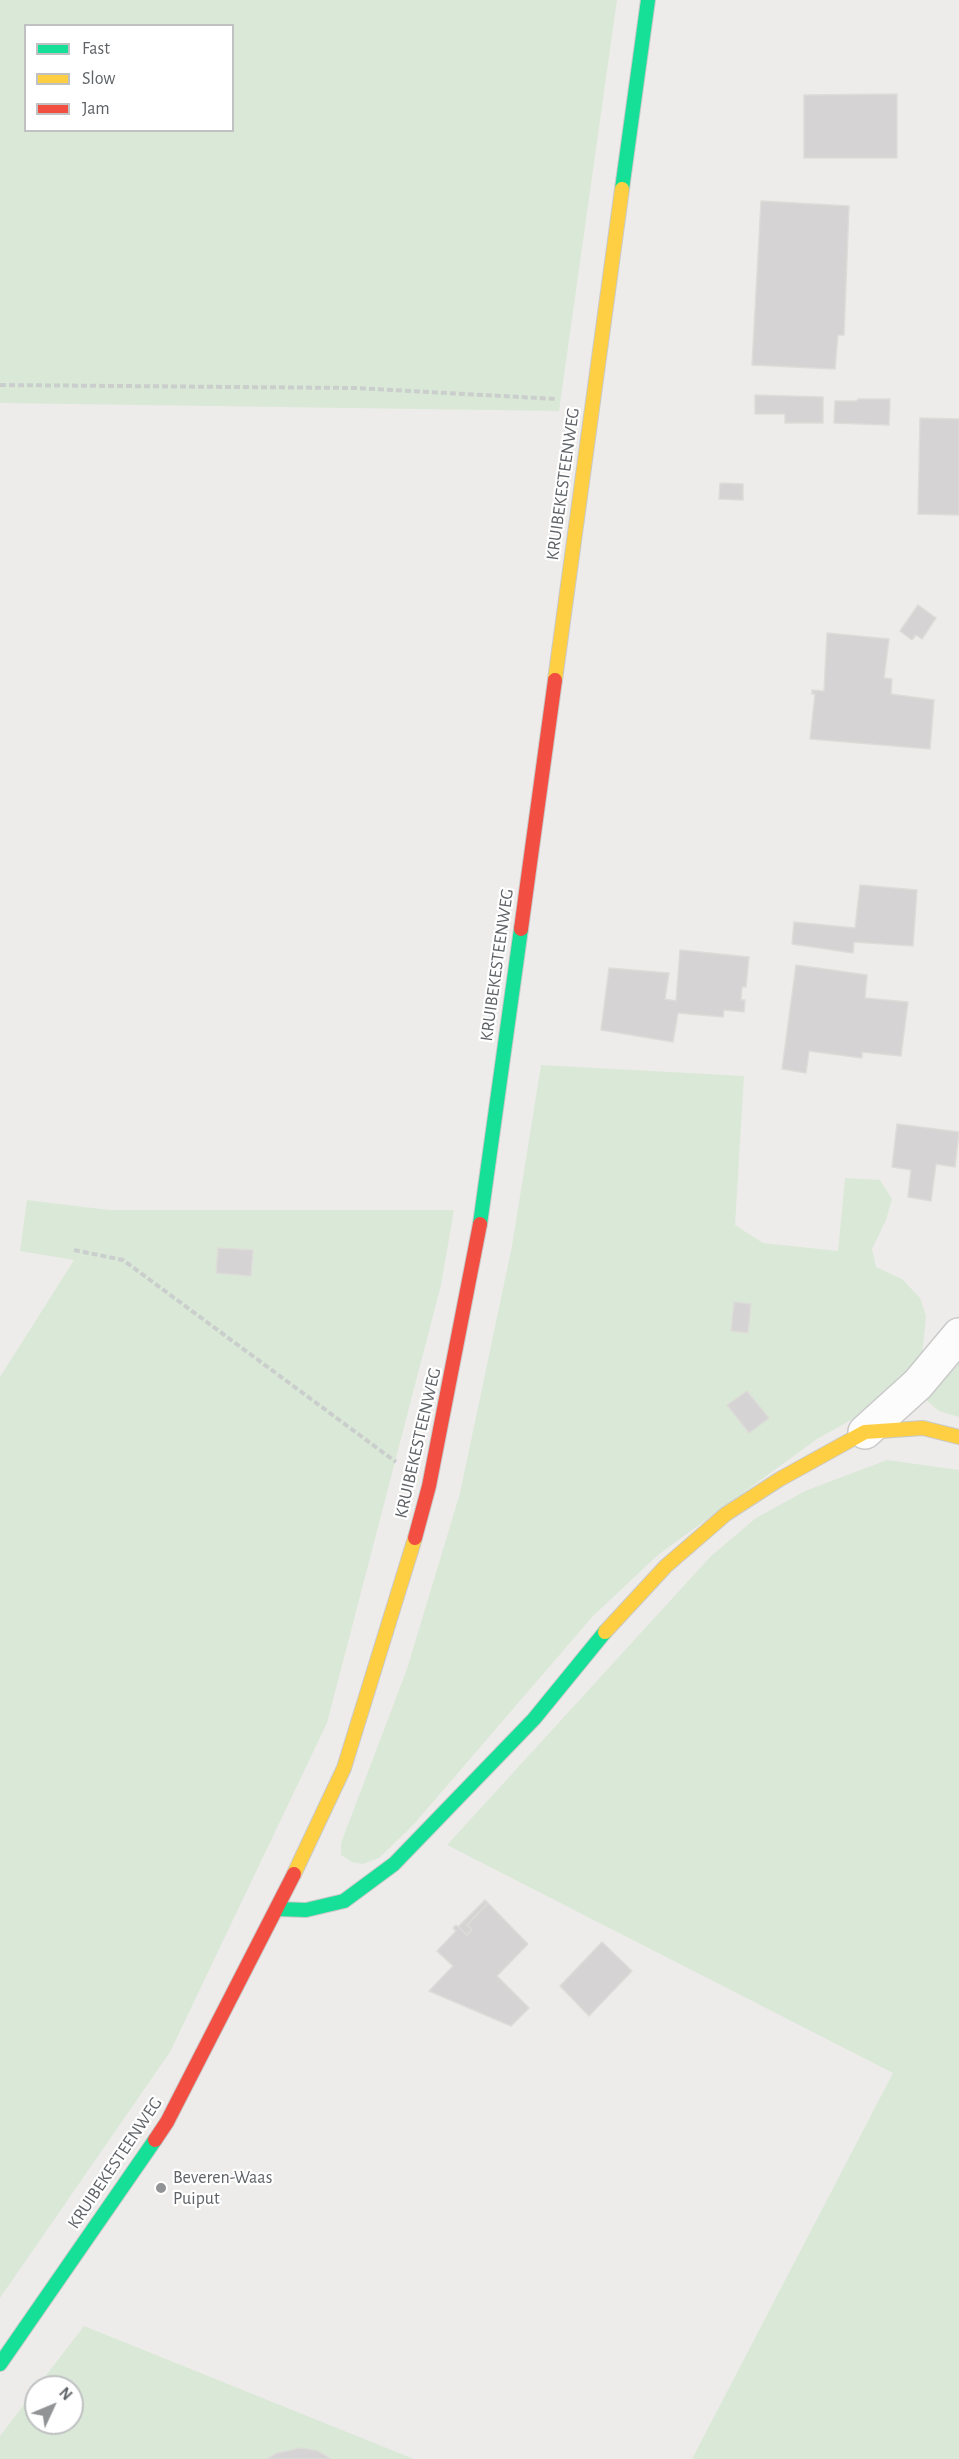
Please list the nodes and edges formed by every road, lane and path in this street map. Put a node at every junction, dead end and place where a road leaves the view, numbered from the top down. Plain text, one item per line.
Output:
1 (648, 0) edge
2 (0, 385) edge
3 (593, 400) junction
4 (74, 1250) dead end
5 (959, 1335) edge
6 (865, 1432) junction
7 (959, 1437) edge
8 (429, 1486) junction
9 (277, 1909) junction
10 (0, 2364) edge

1 - 3 street, KRUIBEKESTEENWEG
2 - 3 path
3 - 8 street, KRUIBEKESTEENWEG
4 - 8 path
5 - 6 street
6 - 7 street
6 - 9 street
8 - 9 street, KRUIBEKESTEENWEG
9 - 10 street, KRUIBEKESTEENWEG

